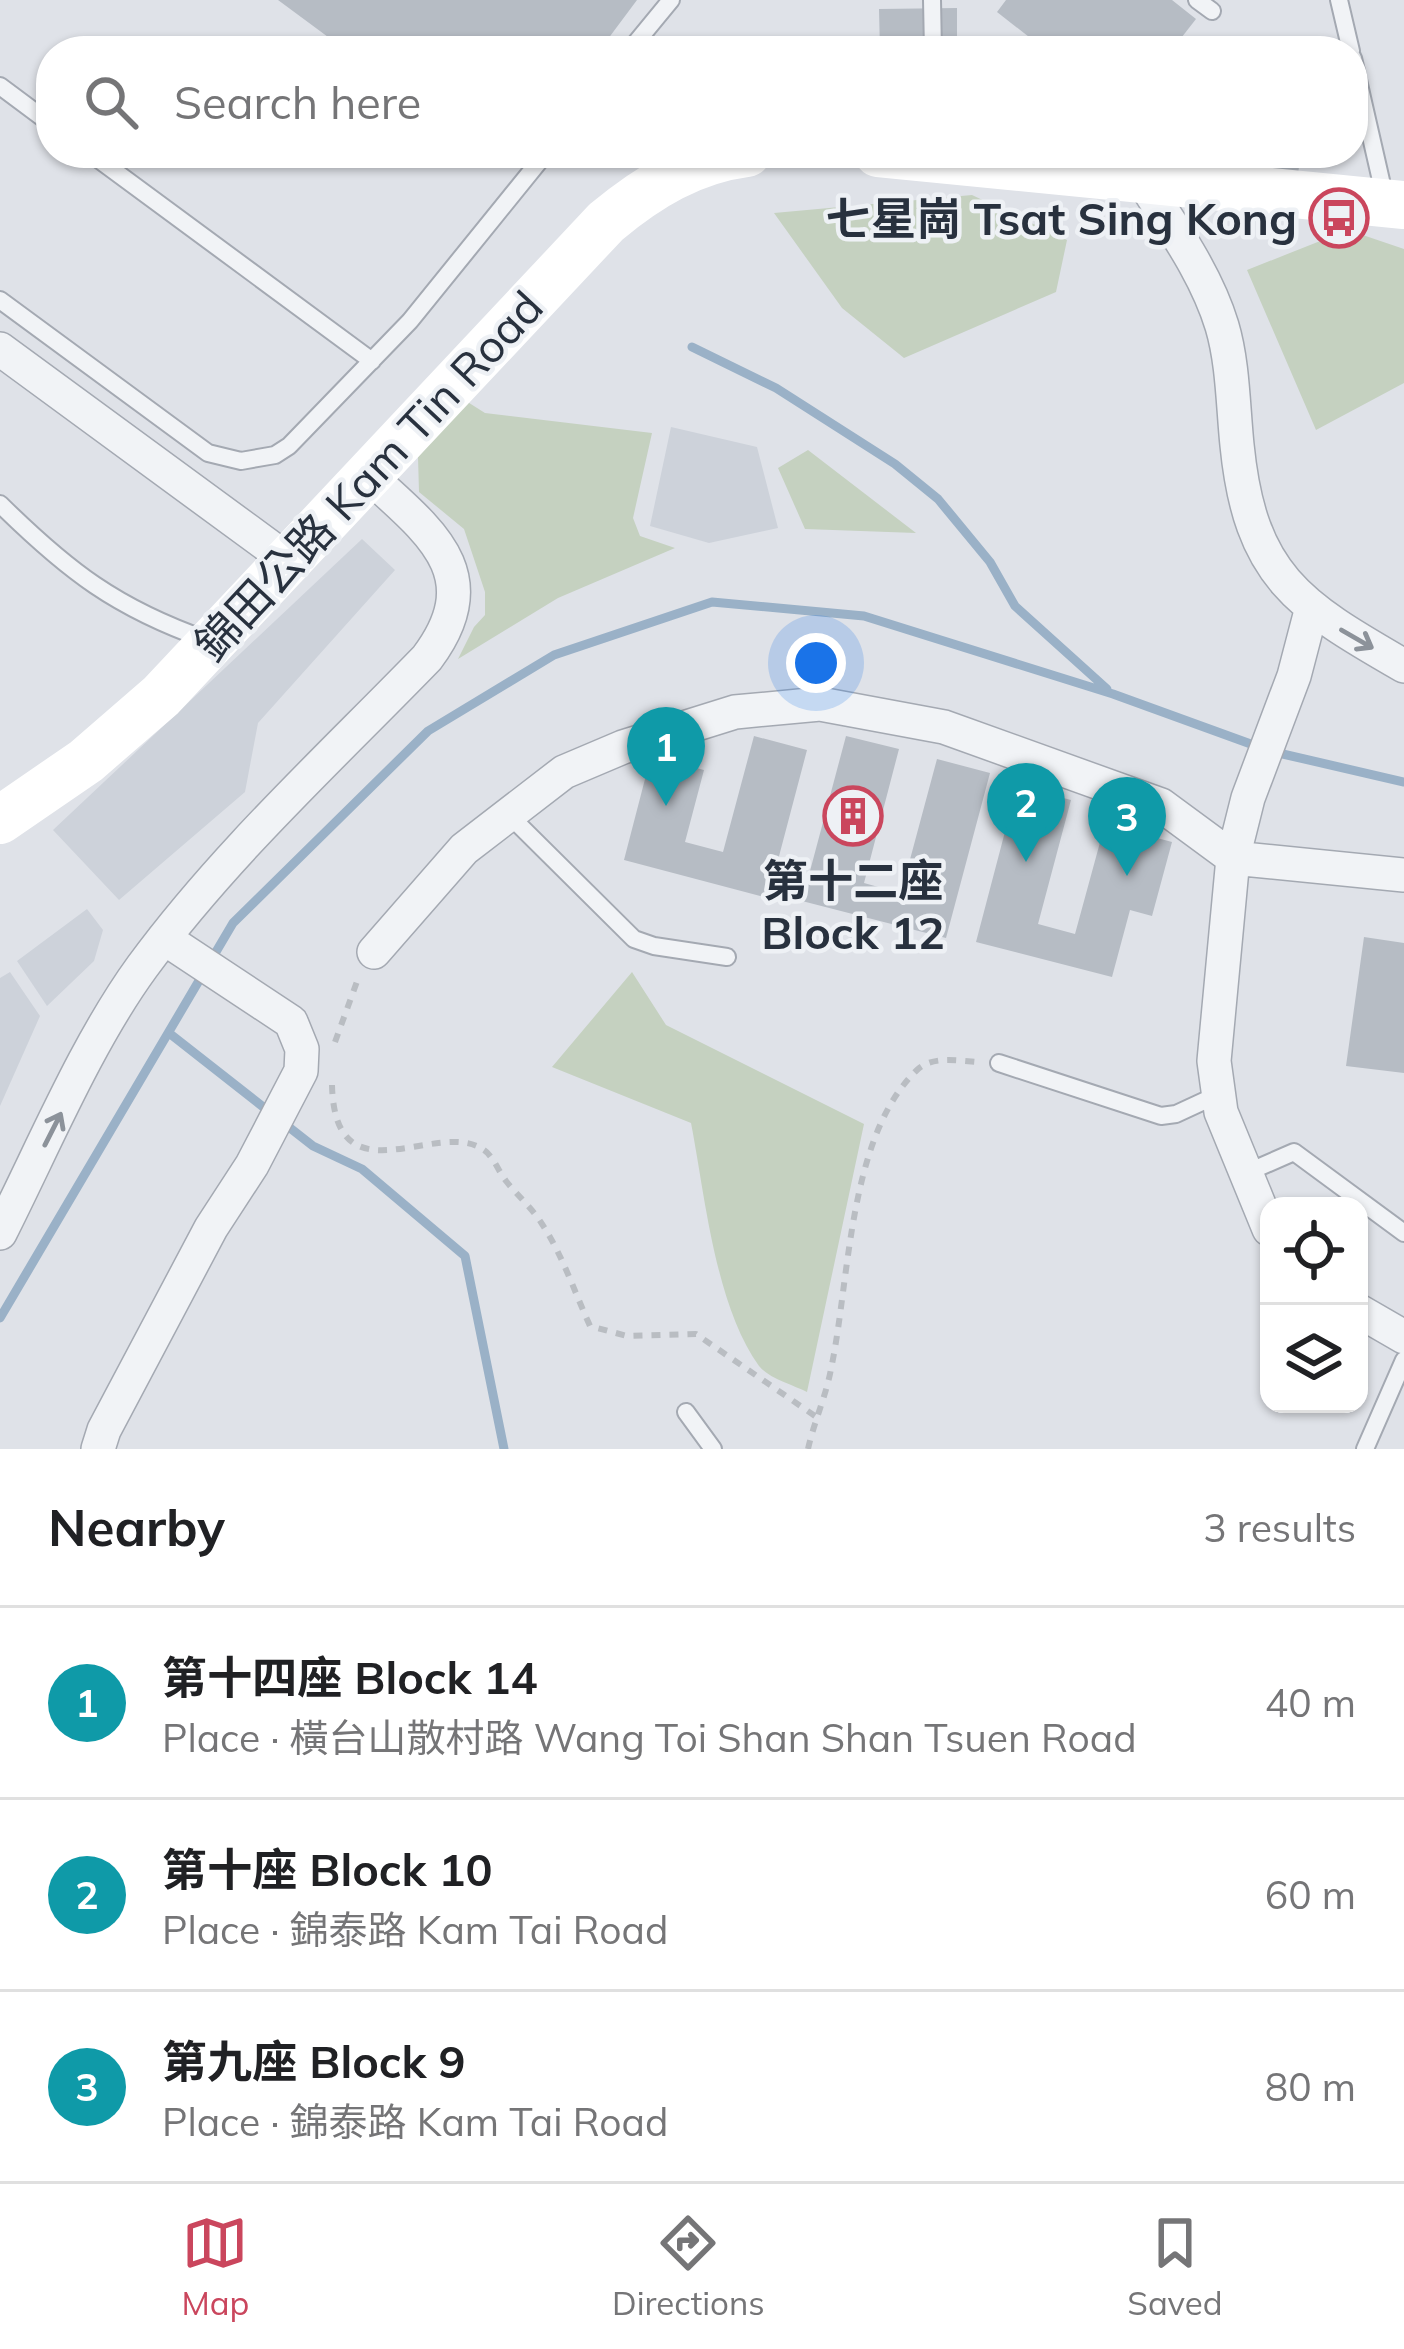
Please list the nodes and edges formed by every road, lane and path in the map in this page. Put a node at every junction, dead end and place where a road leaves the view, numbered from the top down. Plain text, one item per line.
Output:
1 (671, 0) edge
2 (932, 0) edge
3 (1339, 0) edge
4 (641, 36) edge
5 (933, 36) edge
6 (1348, 36) edge
7 (0, 86) edge
8 (1368, 111) edge
9 (36, 113) edge
10 (110, 168) edge
11 (534, 168) edge
12 (690, 168) edge
13 (1032, 168) edge
14 (1143, 181) junction
15 (1395, 205) edge
16 (0, 300) edge
17 (0, 349) edge
18 (372, 361) junction
19 (368, 475) junction
20 (0, 504) edge
21 (289, 561) junction
22 (1311, 610) junction
23 (213, 642) junction
24 (1404, 666) edge
25 (510, 816) junction
26 (0, 820) edge
27 (1233, 858) junction
28 (1404, 875) edge
29 (174, 945) junction
30 (374, 952) joint
31 (727, 957) dead end
32 (331, 1054) dead end
33 (999, 1063) joint
34 (316, 1071) junction
35 (1216, 1095) junction
36 (1246, 1172) junction
37 (1260, 1207) edge
38 (0, 1233) edge
39 (1404, 1233) edge
40 (1368, 1316) edge
41 (1404, 1337) edge
42 (1404, 1360) edge
43 (686, 1412) dead end
44 (815, 1416) junction
45 (98, 1449) edge
46 (713, 1449) edge
47 (808, 1449) edge
48 (1365, 1449) edge

1 - 4 lane
2 - 5 lane
3 - 6 lane
7 - 9 lane
8 - 15 lane
10 - 18 lane
11 - 18 lane
12 - 19 main road, 錦田公路 Kam Tin Road
13 - 14 main road
14 - 15 main road
14 - 22 street
16 - 18 lane
17 - 21 street
19 - 21 main road, 錦田公路 Kam Tin Road
19 - 29 street
20 - 23 lane
21 - 23 main road, 錦田公路 Kam Tin Road
22 -> 24 street
22 - 27 street
23 - 26 main road, 錦田公路 Kam Tin Road
25 - 27 street
25 - 30 street
25 - 31 lane
27 - 28 street
27 - 35 street
29 - 34 street
38 -> 29 street
30 - 32 path
33 - 35 lane
33 - 44 path
34 - 44 path
34 - 45 street
35 - 36 street
36 - 37 street
36 - 39 lane
40 - 41 street
42 - 48 lane
43 - 46 lane
44 - 47 path

